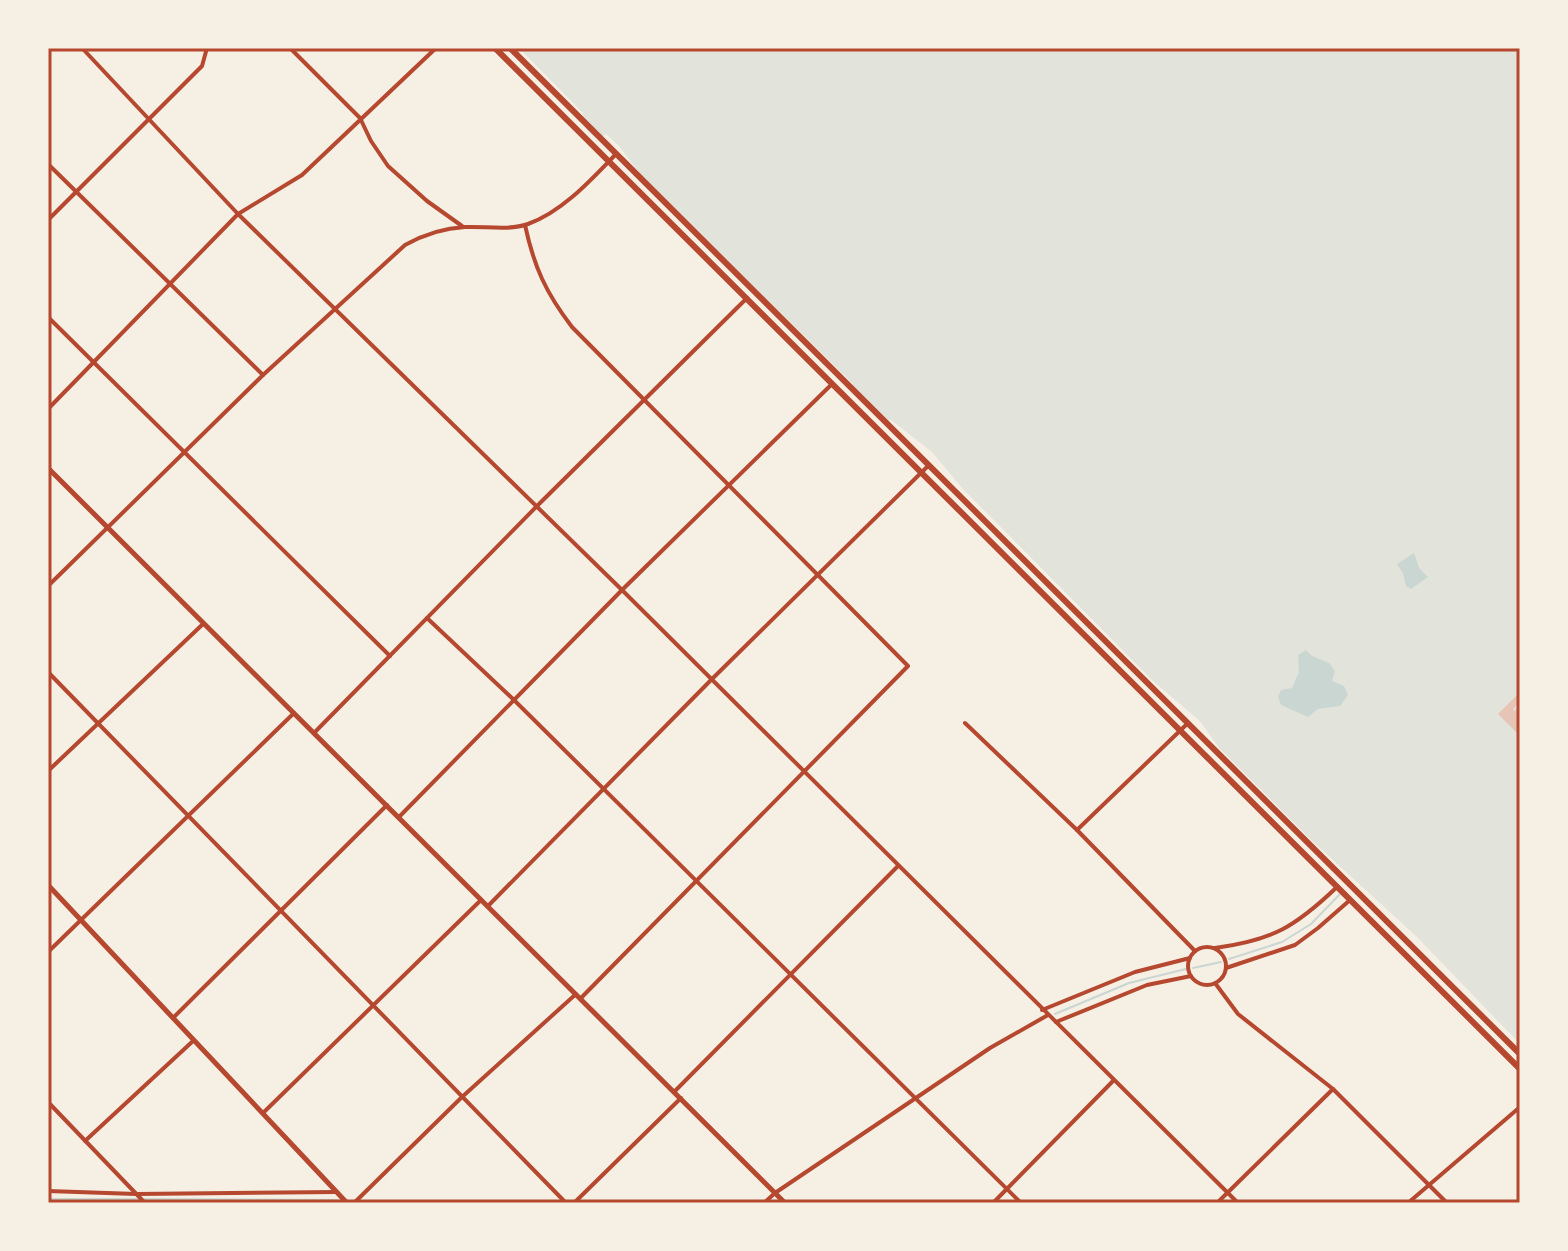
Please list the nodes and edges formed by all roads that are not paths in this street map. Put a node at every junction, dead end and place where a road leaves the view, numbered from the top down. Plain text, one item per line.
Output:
1 (82, 48) edge
2 (207, 48) edge
3 (290, 48) edge
4 (436, 48) edge
5 (495, 48) edge
6 (510, 48) edge
7 (360, 118) junction
8 (148, 119) junction
9 (616, 154) junction
10 (609, 161) junction
11 (48, 164) edge
12 (76, 191) junction
13 (238, 214) junction
14 (48, 220) edge
15 (525, 225) junction
16 (464, 227) junction
17 (169, 282) junction
18 (747, 298) junction
19 (333, 308) junction
20 (48, 317) edge
21 (93, 362) junction
22 (263, 375) junction
23 (832, 384) junction
24 (642, 400) junction
25 (48, 409) edge
26 (185, 453) junction
27 (928, 466) junction
28 (48, 468) edge
29 (922, 473) junction
30 (727, 486) junction
31 (537, 506) junction
32 (108, 529) junction
33 (818, 577) junction
34 (48, 586) edge
35 (622, 590) junction
36 (427, 618) junction
37 (203, 624) junction
38 (390, 656) junction
39 (48, 672) edge
40 (712, 679) junction
41 (514, 700) junction
42 (294, 713) junction
43 (98, 723) junction
44 (965, 723) dead end
45 (1187, 724) junction
46 (1180, 730) junction
47 (314, 734) junction
48 (48, 771) edge
49 (805, 773) junction
50 (603, 789) junction
51 (387, 805) junction
52 (189, 816) junction
53 (399, 817) junction
54 (1077, 830) junction
55 (898, 866) junction
56 (698, 882) junction
57 (48, 885) edge
58 (1337, 887) junction
59 (481, 900) junction
60 (1350, 900) junction
61 (488, 906) junction
62 (281, 911) junction
63 (81, 921) junction
64 (1215, 948) junction
65 (1195, 951) junction
66 (48, 952) edge
67 (1190, 958) junction
68 (1226, 968) junction
69 (789, 975) junction
70 (1191, 976) junction
71 (1215, 983) junction
72 (579, 996) junction
73 (372, 1004) junction
74 (1042, 1010) junction
75 (1048, 1015) junction
76 (173, 1019) junction
77 (1056, 1022) junction
78 (193, 1041) junction
79 (1520, 1054) edge
80 (1520, 1069) edge
81 (1113, 1081) junction
82 (1333, 1089) junction
83 (675, 1091) junction
84 (462, 1097) junction
85 (681, 1098) junction
86 (914, 1100) junction
87 (48, 1102) edge
88 (1520, 1107) edge
89 (263, 1113) junction
90 (85, 1141) junction
91 (1429, 1184) junction
92 (1006, 1190) junction
93 (48, 1191) edge
94 (337, 1192) junction
95 (775, 1193) junction
96 (1227, 1193) junction
97 (138, 1196) junction
98 (145, 1203) edge
99 (347, 1203) edge
100 (354, 1203) edge
101 (566, 1203) edge
102 (574, 1203) edge
103 (764, 1203) edge
104 (785, 1203) edge
105 (993, 1203) edge
106 (1021, 1203) edge
107 (1217, 1203) edge
108 (1238, 1203) edge
109 (1408, 1203) edge
110 (1447, 1203) edge

1 - 8 street
2 - 8 street
3 - 7 street
4 - 7 street
5 - 10 main road
6 - 9 main road
7 - 13 street
7 - 16 street
8 - 12 street
8 - 13 street
9 - 10 street
9 - 27 main road
10 - 15 street
10 - 18 main road
11 - 12 street
12 - 14 street
12 - 17 street
13 - 17 street
13 - 19 street
15 - 16 street
15 - 24 street
16 - 19 street
17 - 21 street
17 - 22 street
18 - 23 main road
18 - 24 street
19 - 22 street
19 - 31 street
20 - 21 street
21 - 25 street
21 - 26 street
22 - 26 street
23 - 29 main road
23 - 30 street
24 - 30 street
24 - 31 street
26 - 32 street
26 - 38 street
27 - 29 street
27 - 45 main road
28 - 32 main road
29 - 33 street
29 - 46 main road
30 - 33 street
30 - 35 street
31 - 35 street
31 - 36 street
32 - 34 street
32 - 37 main road
33 - 40 street
33 - 49 street
35 - 40 street
35 - 41 street
36 - 38 street
36 - 41 street
37 - 42 main road
37 - 43 street
38 - 47 street
39 - 43 street
40 - 49 street
40 - 50 street
41 - 50 street
41 - 53 street
42 - 47 main road
42 - 52 street
43 - 48 street
43 - 52 street
44 - 54 street
45 - 46 street
45 - 79 main road
46 - 54 street
46 - 58 main road
47 - 51 main road
49 - 55 street
49 - 56 street
50 - 56 street
50 - 61 street
51 - 53 main road
51 - 62 street
52 - 62 street
52 - 63 street
53 - 59 main road
54 - 65 street
55 - 69 street
55 - 74 street
56 - 69 street
56 - 72 street
57 - 63 main road
58 - 60 main road
58 - 64 street
59 - 61 main road
59 - 73 street
60 - 68 street
60 - 80 main road
61 - 72 main road
62 - 73 street
62 - 76 street
63 - 66 street
63 - 76 main road
64 - 65 street
64 - 68 street
65 - 67 street
67 - 70 street
67 - 74 street
68 - 71 street
69 - 83 street
69 - 86 street
70 - 71 street
70 - 77 street
71 - 82 street
72 - 83 main road
72 - 84 street
73 - 84 street
73 - 89 street
74 - 75 street
75 - 77 street
75 - 86 street
76 - 78 main road
77 - 81 street
78 - 89 main road
78 - 90 street
81 - 92 street
81 - 96 street
82 - 91 street
82 - 96 street
83 - 85 main road
84 - 100 street
84 - 101 street
85 - 95 main road
85 - 102 street
86 - 92 street
86 - 95 street
87 - 90 street
88 - 91 street
89 - 94 main road
90 - 97 street
91 - 109 street
91 - 110 street
92 - 105 street
92 - 106 street
93 - 97 street
94 - 97 street
94 - 99 main road
95 - 103 street
95 - 104 main road
96 - 107 street
96 - 108 street
97 - 98 street

